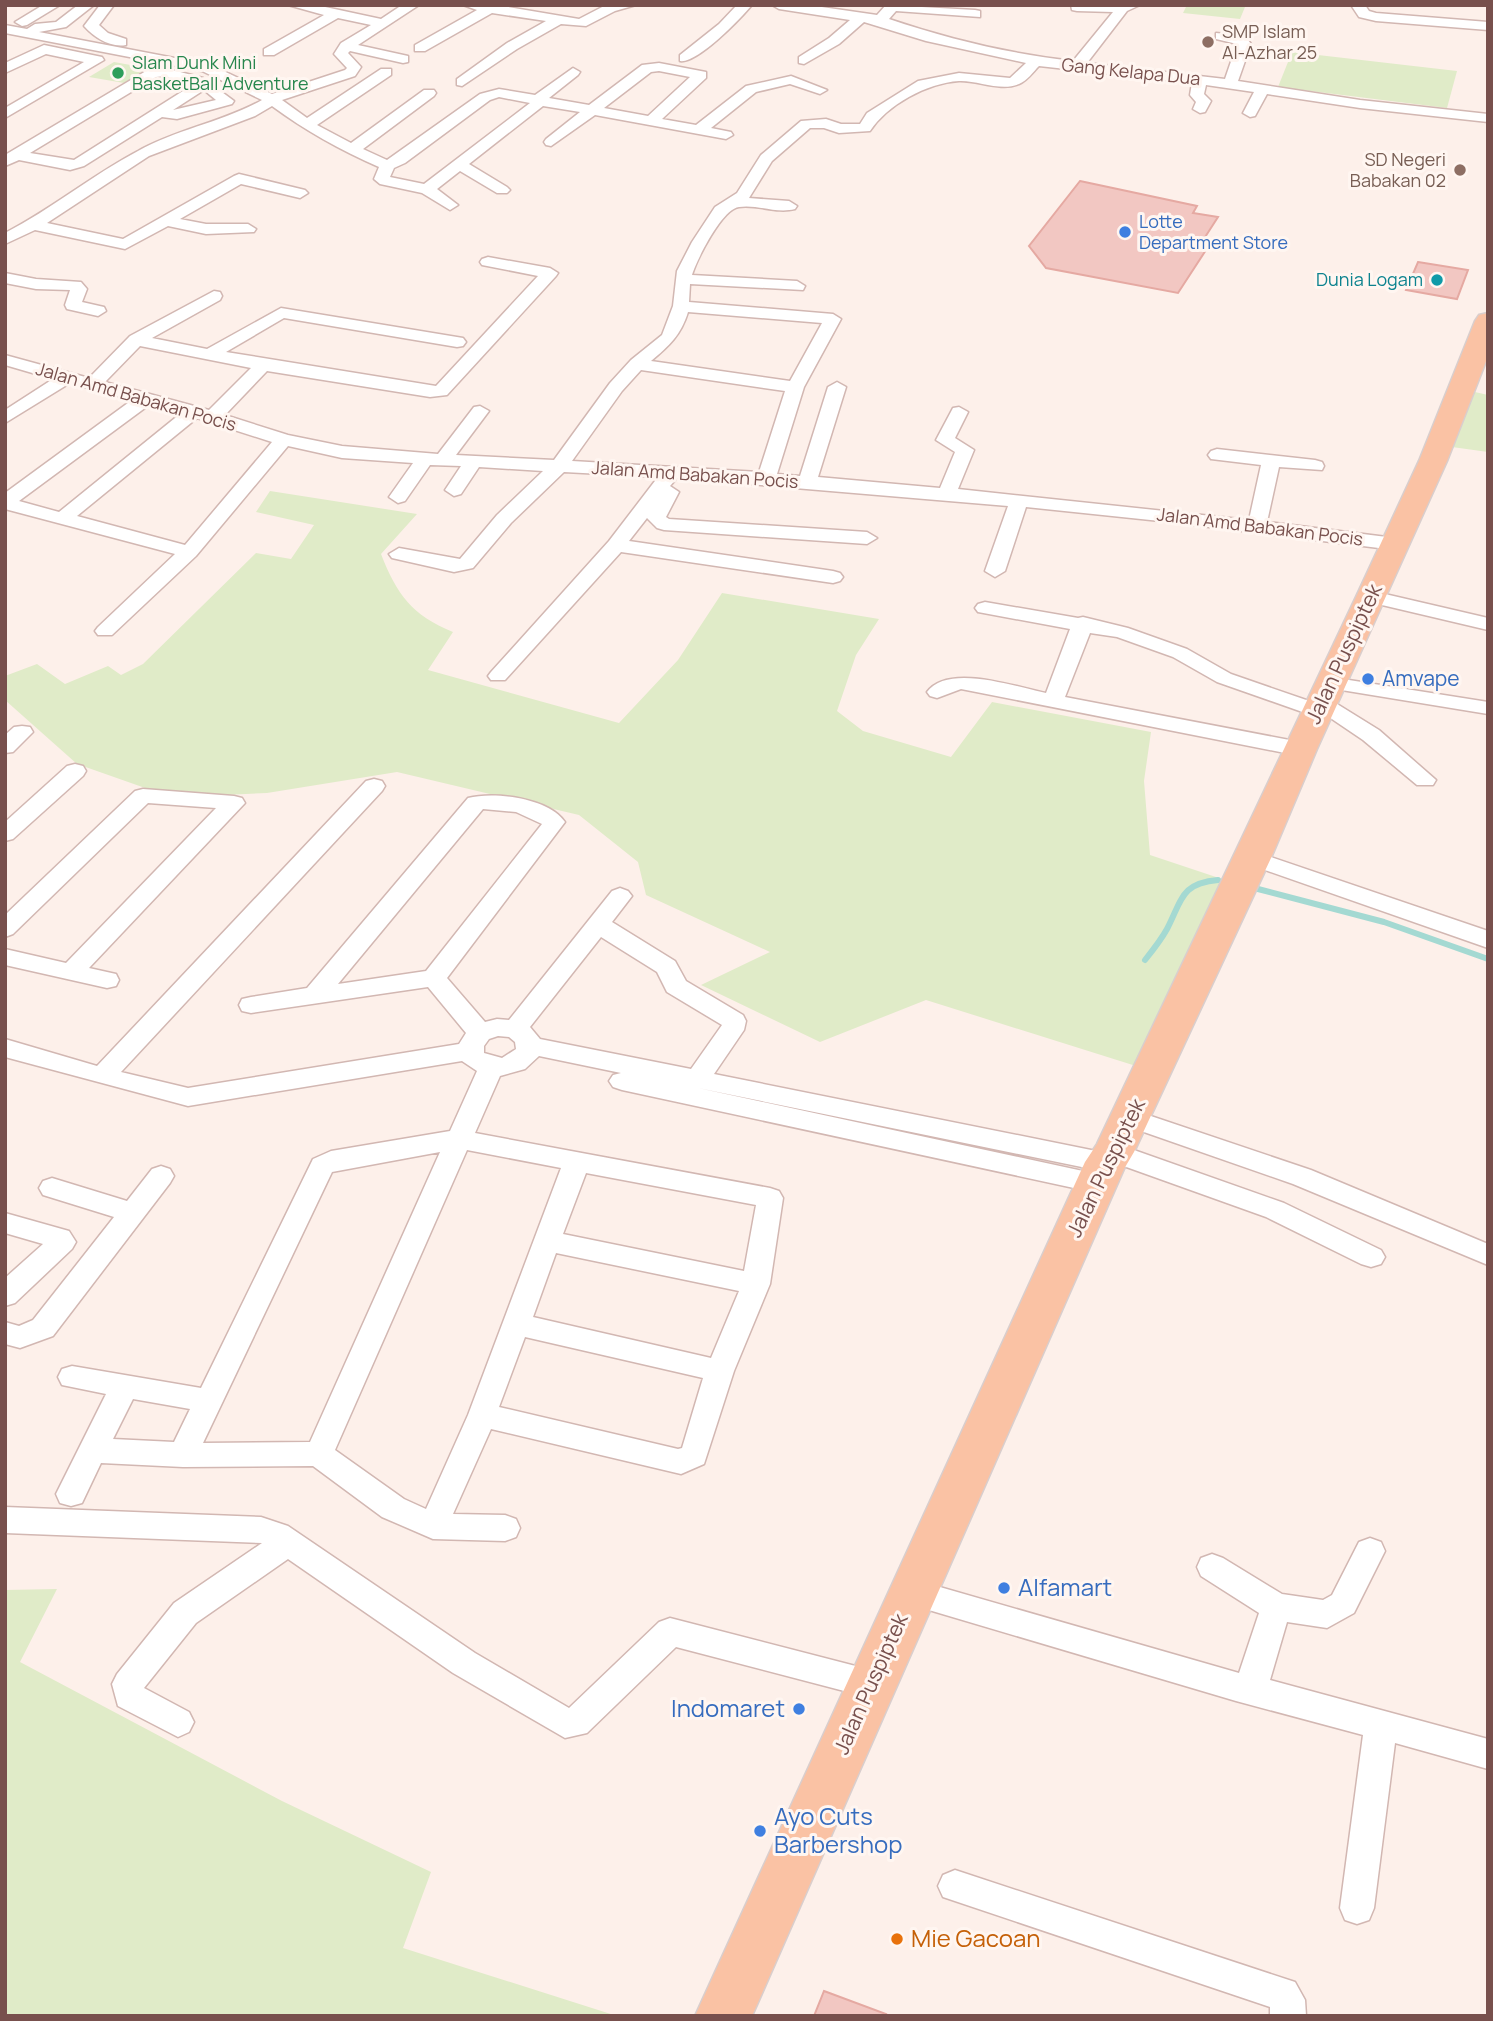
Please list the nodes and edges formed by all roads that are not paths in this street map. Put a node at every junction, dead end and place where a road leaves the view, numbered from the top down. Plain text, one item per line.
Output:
1 (54, 5) edge
2 (86, 5) edge
3 (107, 5) edge
4 (295, 5) edge
5 (412, 5) edge
6 (470, 5) edge
7 (629, 5) edge
8 (745, 5) edge
9 (779, 5) edge
10 (1358, 5) edge
11 (610, 7) edge
12 (1077, 7) edge
13 (1128, 7) edge
14 (489, 9) junction
15 (833, 9) edge
16 (335, 14) junction
17 (975, 14) dead end
18 (5, 19) edge
19 (860, 19) junction
20 (558, 20) junction
21 (880, 20) junction
22 (382, 23) junction
23 (1488, 26) edge
24 (30, 27) junction
25 (5, 29) edge
26 (1221, 36) dead end
27 (346, 46) junction
28 (420, 48) dead end
29 (116, 49) junction
30 (269, 52) dead end
31 (194, 56) dead end
32 (685, 58) dead end
33 (97, 60) junction
34 (403, 60) dead end
35 (804, 60) dead end
36 (1036, 61) junction
37 (1076, 67) junction
38 (5, 69) edge
39 (386, 72) dead end
40 (573, 72) dead end
41 (69, 78) junction
42 (1200, 80) junction
43 (463, 82) dead end
44 (204, 84) junction
45 (1230, 84) junction
46 (110, 86) junction
47 (1263, 89) junction
48 (820, 90) dead end
49 (429, 93) dead end
50 (271, 99) junction
51 (538, 100) junction
52 (1200, 109) dead end
53 (593, 110) junction
54 (160, 112) junction
55 (1250, 113) dead end
56 (5, 114) edge
57 (1488, 118) edge
58 (652, 120) junction
59 (307, 125) junction
60 (700, 129) junction
61 (726, 135) dead end
62 (551, 142) dead end
63 (352, 150) junction
64 (11, 159) edge
65 (387, 165) junction
66 (460, 166) junction
67 (427, 189) junction
68 (502, 190) dead end
69 (300, 193) dead end
70 (736, 202) junction
71 (450, 205) dead end
72 (789, 206) dead end
73 (166, 221) junction
74 (33, 225) junction
75 (248, 229) dead end
76 (5, 239) edge
77 (488, 262) dead end
78 (5, 278) edge
79 (683, 279) junction
80 (797, 286) dead end
81 (214, 296) dead end
82 (681, 306) junction
83 (98, 311) dead end
84 (136, 340) junction
85 (457, 342) dead end
86 (1484, 343) edge
87 (209, 355) junction
88 (5, 359) edge
89 (637, 364) junction
90 (263, 365) junction
91 (68, 377) junction
92 (93, 384) junction
93 (795, 387) junction
94 (837, 387) dead end
95 (145, 398) junction
96 (480, 411) dead end
97 (193, 412) junction
98 (959, 412) dead end
99 (213, 417) junction
100 (5, 418) edge
101 (284, 440) junction
102 (1217, 455) dead end
103 (434, 459) junction
104 (474, 462) junction
105 (1271, 462) junction
106 (559, 466) junction
107 (1315, 466) dead end
108 (675, 477) junction
109 (766, 478) junction
110 (807, 482) junction
111 (454, 490) dead end
112 (901, 491) junction
113 (947, 494) junction
114 (398, 497) dead end
115 (1019, 501) junction
116 (6, 502) edge
117 (63, 518) junction
118 (1257, 526) junction
119 (867, 538) dead end
120 (1395, 544) junction
121 (616, 545) junction
122 (189, 552) junction
123 (399, 554) dead end
124 (995, 570) dead end
125 (833, 577) dead end
126 (1372, 597) junction
127 (985, 608) dead end
128 (1083, 623) junction
129 (1488, 624) edge
130 (105, 631) dead end
131 (498, 676) dead end
132 (937, 692) dead end
133 (1324, 699) junction
134 (1053, 701) junction
135 (1488, 708) edge
136 (22, 733) dead end
137 (5, 747) edge
138 (1300, 748) junction
139 (75, 771) dead end
140 (1425, 780) dead end
141 (374, 786) dead end
142 (5, 807) edge
143 (28, 814) junction
144 (5, 834) edge
145 (1253, 858) junction
146 (620, 896) dead end
147 (596, 923) junction
148 (5, 929) edge
149 (1488, 940) edge
150 (5, 957) edge
151 (72, 971) junction
152 (435, 978) junction
153 (107, 980) dead end
154 (315, 995) junction
155 (251, 1005) dead end
156 (522, 1044) junction
157 (5, 1048) edge
158 (481, 1050) junction
159 (102, 1076) junction
160 (697, 1079) junction
161 (826, 1115) junction
162 (459, 1139) junction
163 (1112, 1154) junction
164 (577, 1161) junction
165 (161, 1176) dead end
166 (52, 1188) dead end
167 (132, 1212) junction
168 (5, 1223) edge
169 (547, 1241) junction
170 (1488, 1255) edge
171 (1371, 1257) dead end
172 (756, 1284) junction
173 (5, 1294) edge
174 (516, 1324) junction
175 (5, 1333) edge
176 (720, 1370) junction
177 (72, 1377) dead end
178 (125, 1386) junction
179 (208, 1401) junction
180 (482, 1415) junction
181 (92, 1450) junction
182 (319, 1454) junction
183 (183, 1455) junction
184 (71, 1494) dead end
185 (5, 1520) edge
186 (433, 1526) junction
187 (505, 1528) dead end
188 (288, 1542) junction
189 (1370, 1551) dead end
190 (1212, 1567) dead end
191 (912, 1592) junction
192 (1276, 1607) junction
193 (871, 1684) junction
194 (1246, 1688) junction
195 (178, 1723) dead end
196 (1381, 1725) junction
197 (1488, 1754) edge
198 (955, 1886) dead end
199 (1357, 1908) dead end
200 (723, 2016) edge
201 (1288, 2016) edge

1 - 24 street
2 - 24 street
3 - 31 street
4 - 16 street
5 - 22 street
6 - 14 street
7 - 11 street
8 - 32 street
9 - 15 street, Gang Kelapa Dua
10 - 23 street
11 - 20 street
12 - 13 street
13 - 37 street
14 - 20 street
14 - 28 street
15 - 19 street, Gang Kelapa Dua
16 - 22 street
16 - 30 street
17 - 21 street
18 - 24 street
19 - 21 street, Gang Kelapa Dua
19 - 35 street
20 - 43 street
21 - 36 street, Gang Kelapa Dua
22 - 27 street
24 - 25 street
24 - 29 street
26 - 45 street
27 - 34 street
27 - 50 street
29 - 33 street
29 - 50 street
33 - 38 street
33 - 41 street
36 - 37 street, Gang Kelapa Dua
36 - 70 street
37 - 42 street, Gang Kelapa Dua
39 - 59 street
40 - 51 street
41 - 46 street
41 - 56 street
42 - 45 street, Gang Kelapa Dua
42 - 52 street
44 - 46 street
44 - 54 street
44 - 54 street
45 - 47 street, Gang Kelapa Dua
46 - 64 street
47 - 55 street
47 - 57 street, Gang Kelapa Dua
48 - 60 street
49 - 63 street
50 - 59 street
50 - 74 street
51 - 53 street
51 - 65 street
51 - 66 street
53 - 58 street
53 - 58 street
53 - 62 street
54 - 64 street
58 - 60 street
59 - 63 street
60 - 61 street
63 - 65 street
65 - 67 street
66 - 67 street
66 - 68 street
67 - 71 street
69 - 73 street
70 - 72 street
70 - 79 street
73 - 74 street
73 - 75 street
74 - 76 street
77 - 90 street
78 - 83 street
79 - 80 street
79 - 82 street
81 - 84 street
82 - 89 street
82 - 93 street
84 - 87 street
84 - 92 street
85 - 87 street
86 - 120 main road, Jalan Puspiptek
87 - 90 street
88 - 91 street, Jalan Amd Babakan Pocis
89 - 93 street
89 - 106 street
90 - 99 street
91 - 92 street, Jalan Amd Babakan Pocis
91 - 100 street
92 - 95 street, Jalan Amd Babakan Pocis
93 - 109 street
94 - 110 street
95 - 97 street, Jalan Amd Babakan Pocis
95 - 116 street
96 - 103 street
97 - 99 street, Jalan Amd Babakan Pocis
97 - 117 street
98 - 113 street
99 - 101 street, Jalan Amd Babakan Pocis
101 - 103 street, Jalan Amd Babakan Pocis
101 - 122 street
102 - 105 street
103 - 104 street, Jalan Amd Babakan Pocis
103 - 114 street
104 - 106 street, Jalan Amd Babakan Pocis
104 - 111 street
105 - 107 street
105 - 118 street
106 - 108 street, Jalan Amd Babakan Pocis
106 - 123 street
108 - 109 street, Jalan Amd Babakan Pocis
108 - 112 street
108 - 119 street
108 - 121 street
109 - 110 street, Jalan Amd Babakan Pocis
110 - 112 street, Jalan Amd Babakan Pocis
112 - 113 street, Jalan Amd Babakan Pocis
113 - 115 street, Jalan Amd Babakan Pocis
115 - 118 street, Jalan Amd Babakan Pocis
115 - 124 street
116 - 117 street
117 - 122 street
118 - 120 street, Jalan Amd Babakan Pocis
120 - 126 main road, Jalan Puspiptek
121 - 125 street
121 - 131 street
122 - 130 street
126 - 129 street
126 - 133 main road, Jalan Puspiptek
127 - 128 street
128 - 133 street
128 - 134 street
132 - 134 street
133 - 135 street
133 - 138 main road, Jalan Puspiptek
133 - 140 street
134 - 138 street
136 - 137 street
138 - 145 main road, Jalan Puspiptek
139 - 143 street
141 - 159 street
142 - 143 street
143 - 144 street
145 - 149 street
145 - 163 main road, Jalan Puspiptek
146 - 147 street
147 - 156 street
147 - 160 street
148 - 151 street
150 - 151 street
151 - 153 street
152 - 154 street
152 - 154 street
152 - 158 street
154 - 155 street
156 - 158 street
156 - 158 street
156 - 160 street
156 - 161 street
157 - 159 street
158 - 159 street
158 - 162 street
160 - 161 street
161 - 163 street
162 - 164 street
162 - 179 street
162 - 182 street
163 - 170 street
163 - 171 street
163 - 191 main road, Jalan Puspiptek
164 - 169 street
164 - 172 street
165 - 167 street
166 - 167 street
167 - 175 street
168 - 173 street
169 - 172 street
169 - 174 street
172 - 176 street
174 - 176 street
174 - 180 street
176 - 180 street
177 - 178 street
178 - 179 street
178 - 181 street
179 - 183 street
180 - 186 street
181 - 183 street
181 - 184 street
182 - 183 street
182 - 186 street
185 - 188 street
186 - 187 street
188 - 193 street
188 - 195 street
189 - 192 street
190 - 192 street
191 - 193 main road, Jalan Puspiptek
191 - 194 street
192 - 194 street
193 - 200 main road, Jalan Puspiptek
194 - 196 street
196 - 197 street
196 - 199 street
198 - 201 street

